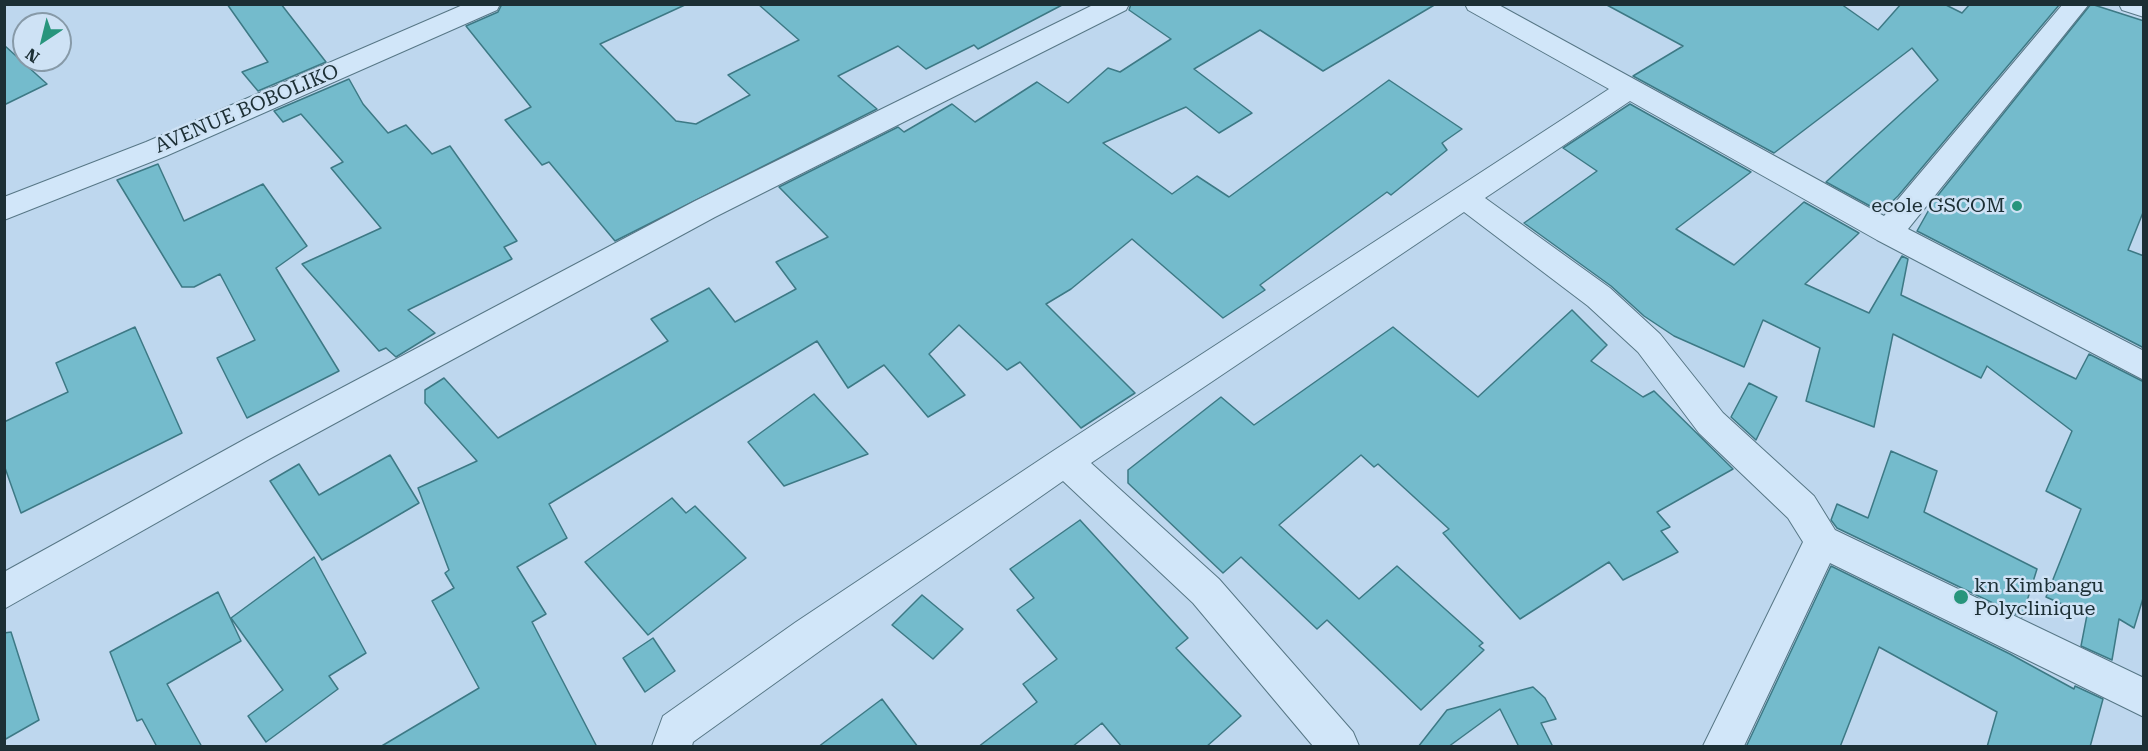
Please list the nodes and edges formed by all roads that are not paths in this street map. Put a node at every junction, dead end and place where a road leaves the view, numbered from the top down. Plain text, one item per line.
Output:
1 (488, 4) edge
2 (1477, 4) edge
3 (2077, 4) edge
4 (2131, 4) edge
5 (1111, 6) edge
6 (2144, 9) edge
7 (1628, 89) junction
8 (1464, 197) junction
9 (4, 208) edge
10 (1888, 232) junction
11 (2144, 368) edge
12 (1065, 461) junction
13 (1822, 541) junction
14 (4, 592) edge
15 (2144, 698) edge
16 (672, 747) edge
17 (1339, 747) edge
18 (1723, 747) edge

1 - 9 street, AVENUE BOBOLIKO
2 - 7 street
3 - 10 street
4 - 6 street
5 - 14 street
7 - 8 street
7 - 10 street
8 - 12 street
8 - 13 street
10 - 11 street
12 - 16 street
12 - 17 street
13 - 15 street
13 - 18 street

